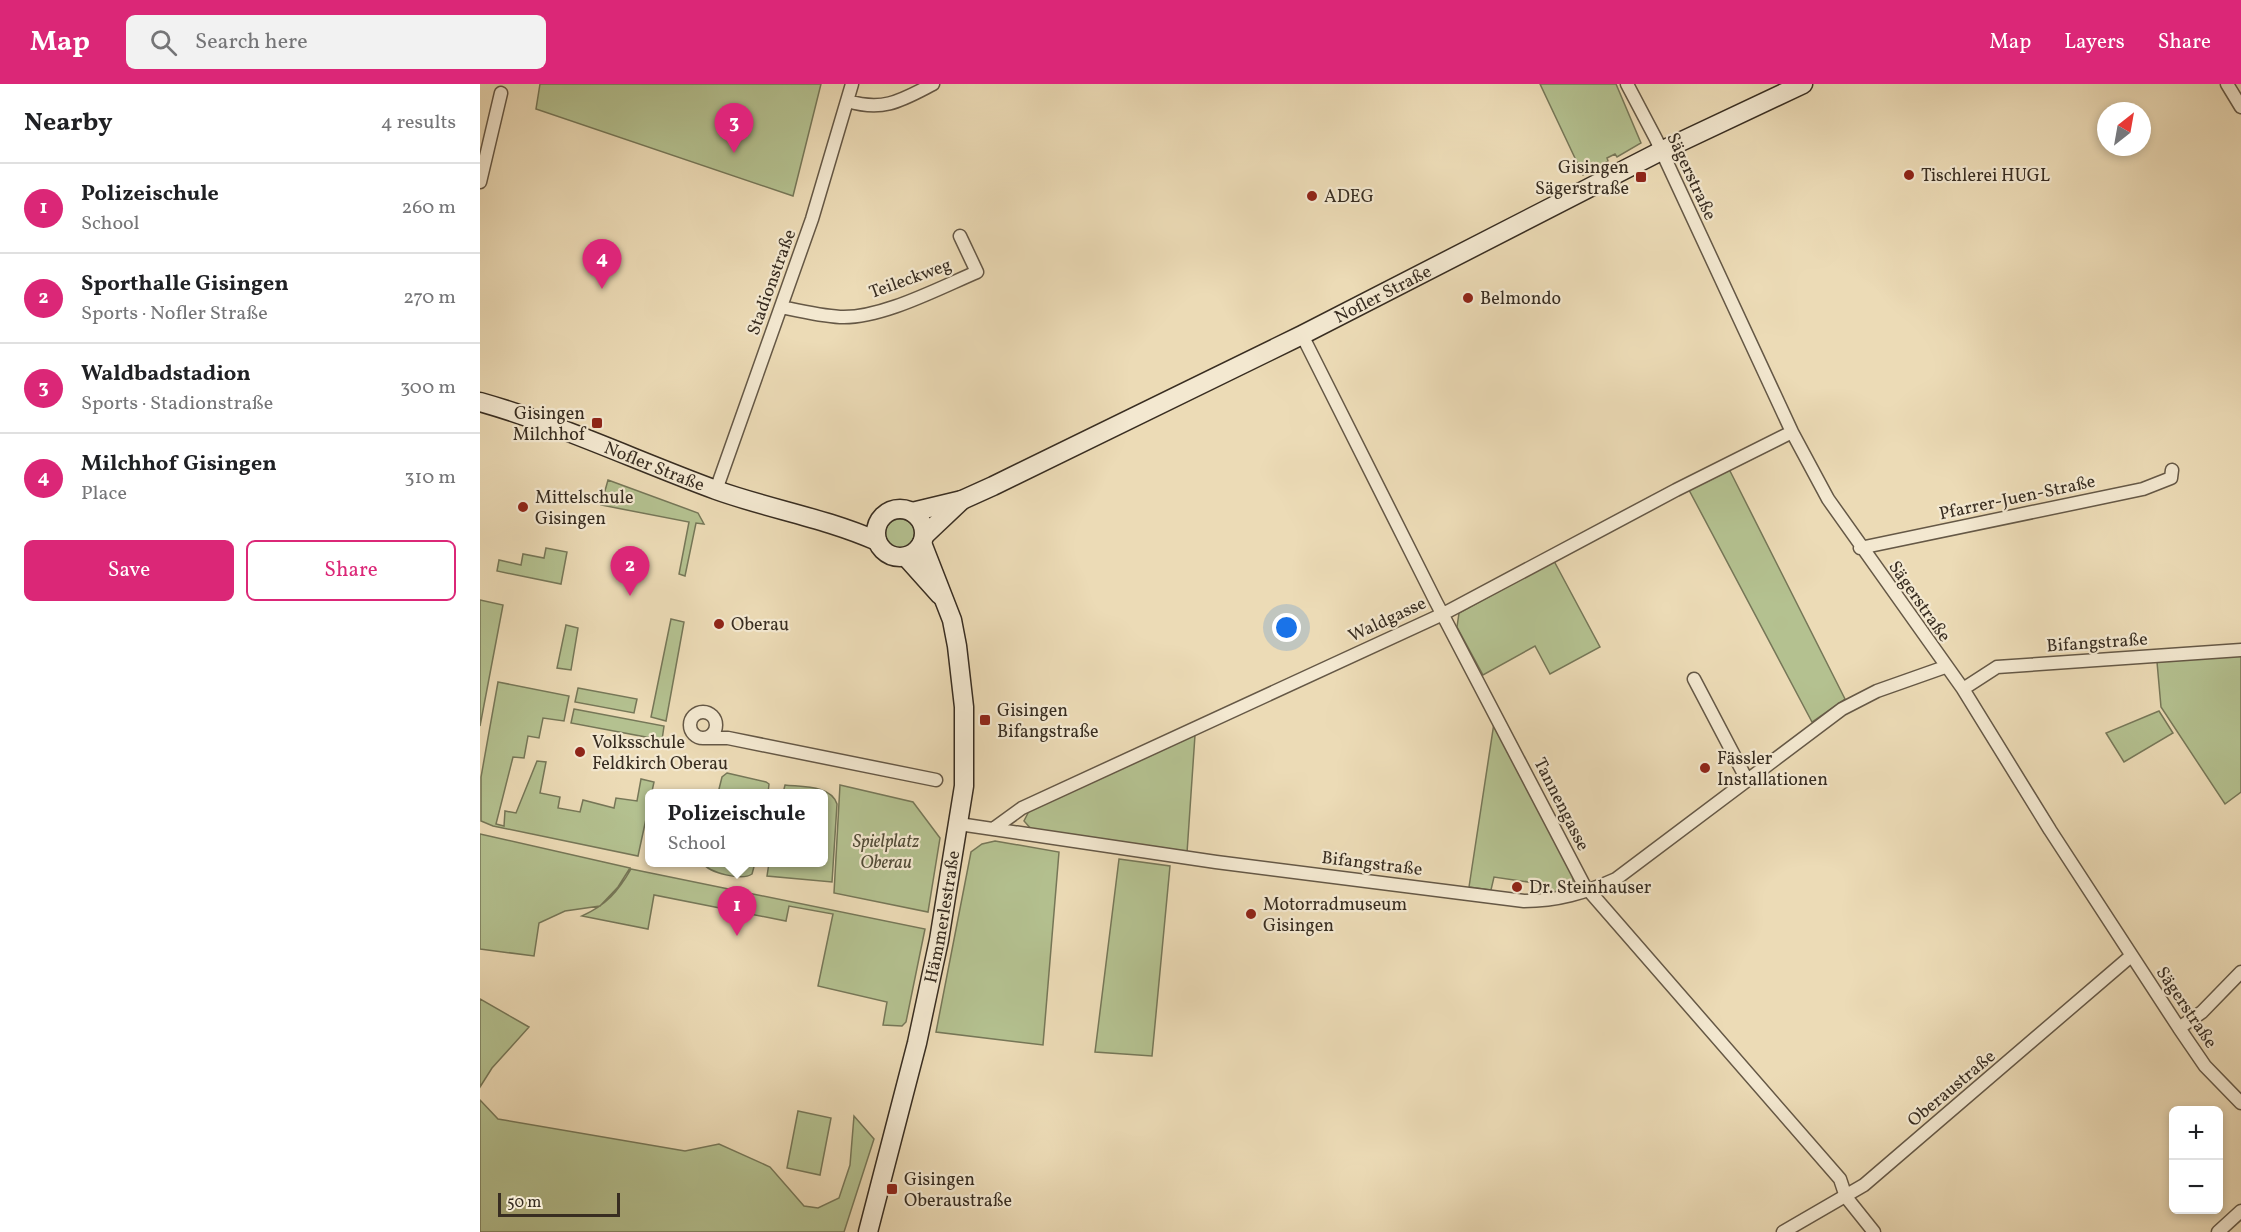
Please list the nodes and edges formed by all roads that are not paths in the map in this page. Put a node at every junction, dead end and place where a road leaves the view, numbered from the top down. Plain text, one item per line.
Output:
1 (852, 84) edge
2 (933, 84) edge
3 (1627, 84) edge
4 (1800, 84) edge
5 (2227, 84) edge
6 (501, 93) dead end
7 (848, 101) junction
8 (2241, 107) edge
9 (1661, 151) junction
10 (480, 182) edge
11 (960, 236) dead end
12 (781, 308) junction
13 (1302, 335) junction
14 (480, 402) edge
15 (1792, 432) junction
16 (2172, 470) dead end
17 (716, 490) junction
18 (962, 500) junction
19 (912, 512) junction
20 (880, 519) junction
21 (831, 522) junction
22 (923, 540) junction
23 (877, 541) junction
24 (1860, 548) junction
25 (906, 556) junction
26 (943, 598) junction
27 (1443, 614) junction
28 (2241, 650) edge
29 (1945, 667) junction
30 (1694, 679) dead end
31 (1963, 689) junction
32 (716, 723) junction
33 (703, 738) junction
34 (728, 738) junction
35 (936, 780) dead end
36 (1748, 780) junction
37 (959, 824) junction
38 (993, 829) junction
39 (1589, 892) junction
40 (2131, 956) junction
41 (2241, 972) edge
42 (2179, 1028) junction
43 (2241, 1103) edge
44 (1846, 1197) junction
45 (2241, 1211) edge
46 (868, 1232) edge
47 (1783, 1232) edge
48 (1874, 1232) edge
49 (2218, 1232) edge

1 - 7 street, Stadionstraße
2 - 7 street
3 - 9 street, Sägerstraße
4 - 9 main road, Nofler Straße
5 - 8 street
6 - 10 street
7 - 12 street, Stadionstraße
9 - 13 main road, Nofler Straße
9 - 15 street, Sägerstraße
11 - 12 street, Teileckweg
12 - 17 street, Stadionstraße
13 - 18 main road, Nofler Straße
13 - 27 street, Tannengasse
14 - 17 main road, Nofler Straße
15 - 24 street, Sägerstraße
15 - 27 street, Waldgasse
16 - 24 street, Pfarrer-Juen-Straße
17 - 21 main road, Nofler Straße
18 - 19 main road, Nofler Straße
18 - 22 main road, Nofler Straße
19 - 20 main road, Nofler Straße
19 - 22 main road
20 - 21 main road, Nofler Straße
20 - 23 main road
21 - 23 main road, Nofler Straße
22 - 25 main road, Nofler Straße
22 - 26 main road, Hämmerlestraße
23 - 25 main road, Nofler Straße
24 - 29 street, Sägerstraße
25 - 26 main road, Hämmerlestraße
26 - 37 main road, Hämmerlestraße
27 - 38 street, Waldgasse
27 - 39 street, Tannengasse
28 - 31 street, Bifangstraße
29 - 31 street, Sägerstraße
29 - 36 street, Bifangstraße
30 - 36 street
31 - 40 street, Sägerstraße
32 - 33 street
32 - 33 street
32 - 34 street
33 - 34 street
34 - 35 street
36 - 39 street, Bifangstraße
37 - 38 street, Bifangstraße
37 - 46 main road, Hämmerlestraße
38 - 39 street, Bifangstraße
39 - 44 street, Tannengasse
40 - 42 street, Sägerstraße
40 - 44 street, Oberaustraße
41 - 42 street
42 - 43 street, Sägerstraße
44 - 47 street, Oberaustraße
44 - 48 street, Tannengasse
45 - 49 street

